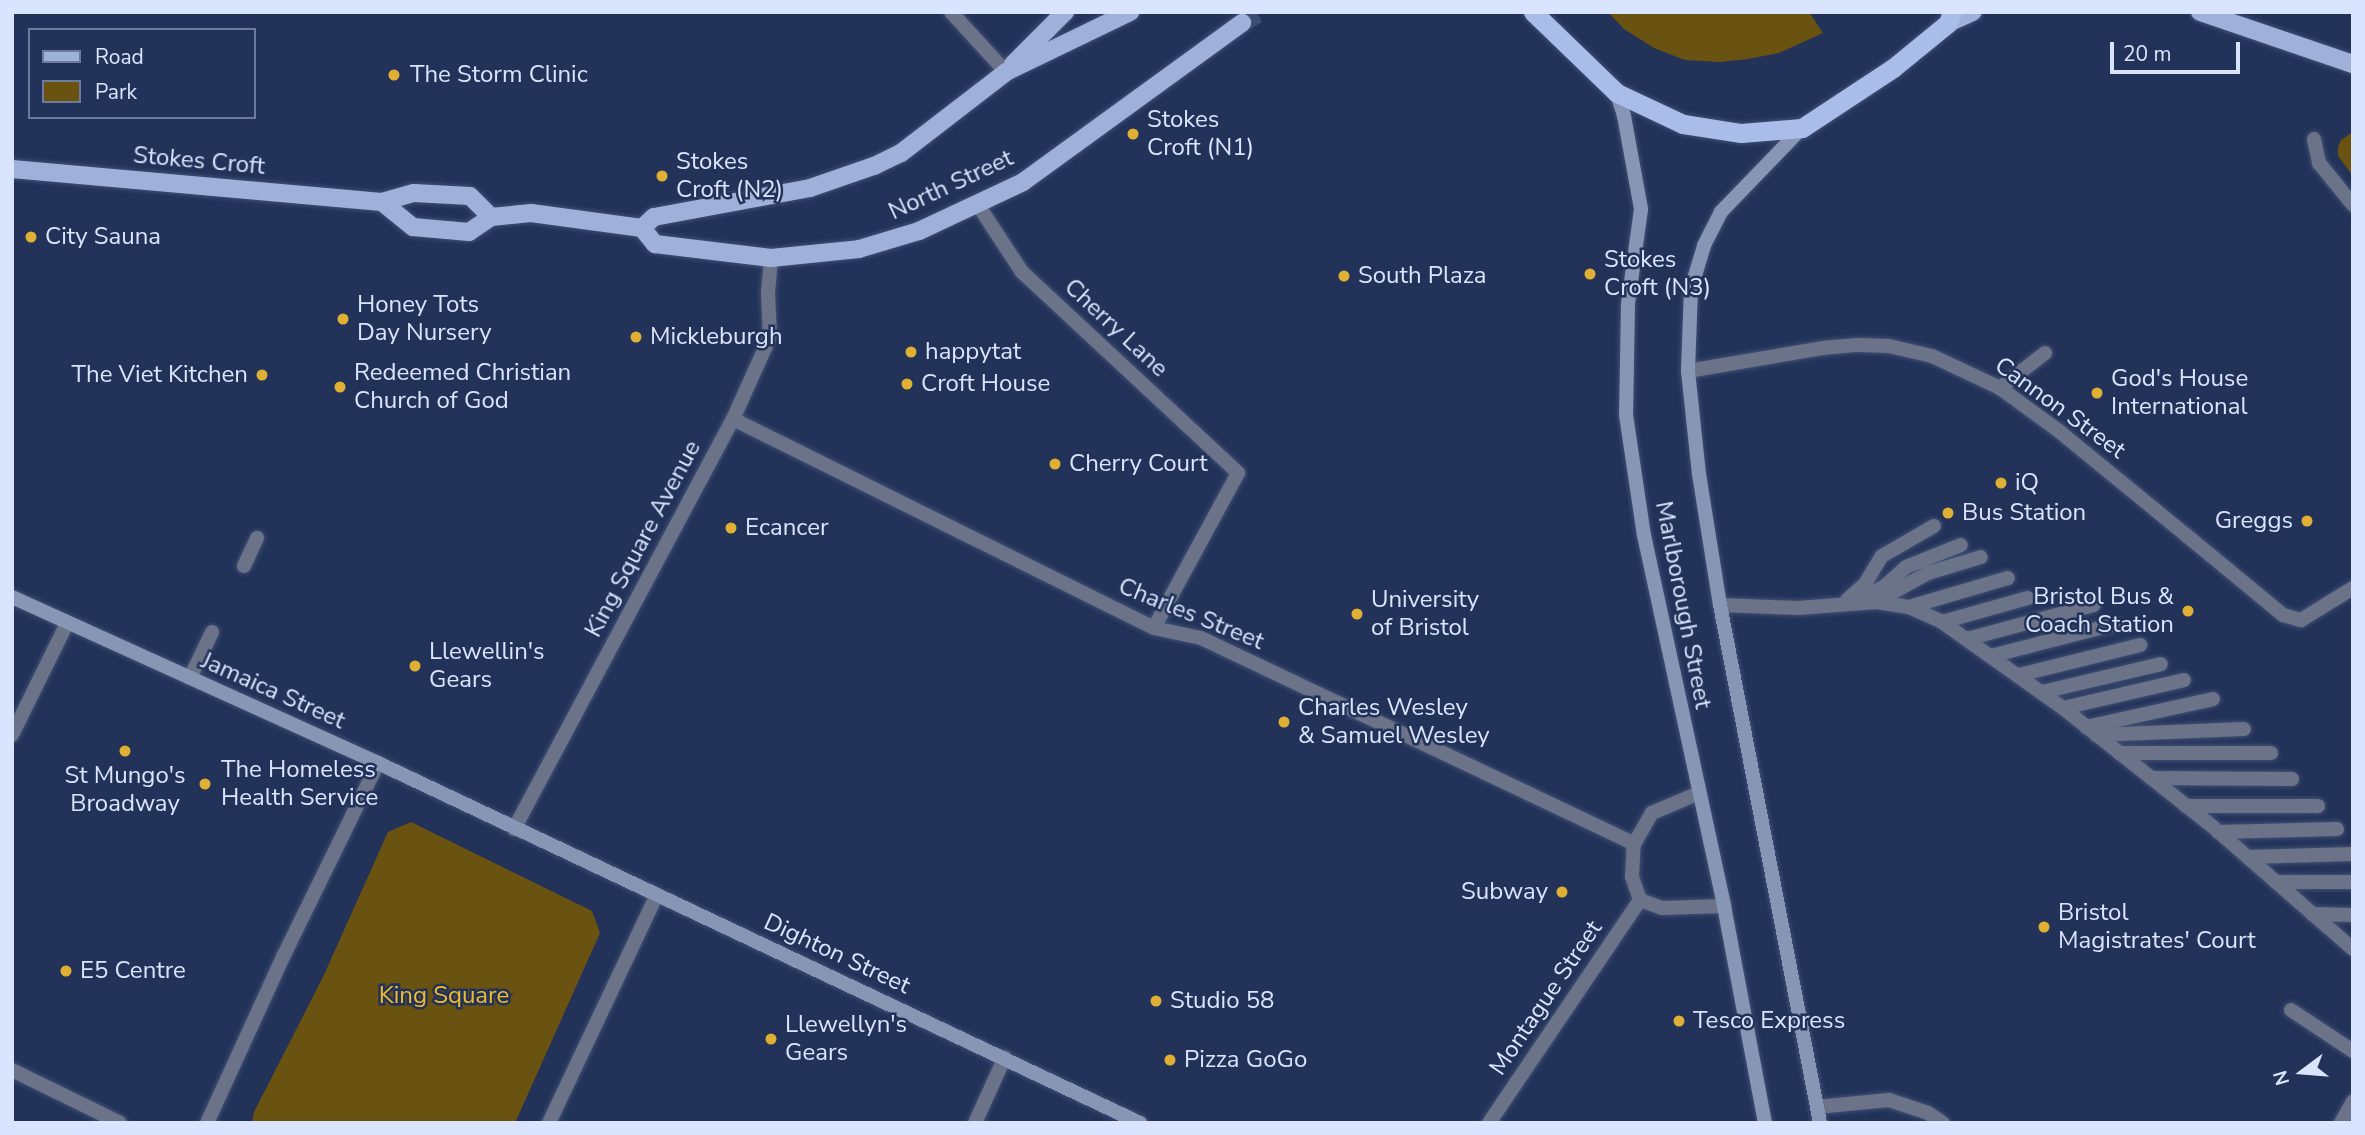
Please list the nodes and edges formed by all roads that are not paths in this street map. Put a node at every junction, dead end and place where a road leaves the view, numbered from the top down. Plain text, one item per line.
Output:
1 (951, 12) edge
2 (1065, 12) edge
3 (1130, 12) edge
4 (1533, 12) edge
5 (1973, 12) edge
6 (2200, 12) edge
7 (1950, 17) edge
8 (1242, 23) tunnel mouth
9 (2353, 64) edge
10 (1006, 72) junction
11 (1617, 93) junction
12 (1802, 128) junction
13 (2314, 139) dead end
14 (12, 169) edge
15 (382, 202) junction
16 (978, 205) junction
17 (2353, 205) edge
18 (491, 217) junction
19 (642, 228) junction
20 (771, 258) junction
21 (2045, 353) dead end
22 (1688, 371) junction
23 (2000, 388) junction
24 (733, 419) junction
25 (1934, 526) dead end
26 (257, 538) dead end
27 (1961, 545) dead end
28 (1981, 557) dead end
29 (244, 566) dead end
30 (2008, 578) dead end
31 (2353, 588) edge
32 (12, 597) edge
33 (2028, 598) dead end
34 (1872, 603) junction
35 (1844, 604) junction
36 (1720, 605) junction
37 (2094, 605) dead end
38 (1909, 607) junction
39 (1942, 622) junction
40 (67, 623) junction
41 (2115, 624) dead end
42 (1154, 628) junction
43 (212, 632) dead end
44 (1967, 639) junction
45 (2140, 645) dead end
46 (1991, 656) junction
47 (2161, 664) dead end
48 (2019, 675) junction
49 (190, 678) junction
50 (2184, 680) dead end
51 (2042, 692) junction
52 (2213, 699) dead end
53 (2063, 708) junction
54 (2244, 729) dead end
55 (2091, 731) junction
56 (12, 735) edge
57 (2119, 753) junction
58 (2272, 753) dead end
59 (378, 763) junction
60 (2151, 778) junction
61 (2292, 779) dead end
62 (1699, 793) junction
63 (2186, 806) junction
64 (2318, 806) dead end
65 (514, 828) junction
66 (2337, 829) dead end
67 (2218, 832) junction
68 (1634, 844) junction
69 (2353, 854) edge
70 (2248, 858) junction
71 (2276, 882) junction
72 (2353, 882) edge
73 (657, 895) junction
74 (1640, 900) junction
75 (1724, 906) junction
76 (2312, 914) junction
77 (2353, 915) edge
78 (2353, 949) edge
79 (2291, 1010) dead end
80 (2353, 1051) edge
81 (1005, 1057) junction
82 (12, 1070) edge
83 (2353, 1101) edge
84 (1817, 1107) junction
85 (120, 1123) edge
86 (207, 1123) edge
87 (549, 1123) edge
88 (975, 1123) edge
89 (1140, 1123) edge
90 (1489, 1123) edge
91 (1765, 1123) edge
92 (1820, 1123) edge
93 (1943, 1123) edge
94 (2341, 1123) edge

1 - 10 street
2 - 10 main road
3 - 10 main road, North Street
4 - 11 highway
5 - 7 main road
6 - 9 main road
7 - 12 highway
8 - 16 main road, North Street
10 - 19 main road, North Street
11 - 12 highway
11 - 62 main road, Marlborough Street
12 - 22 main road, Marlborough Street
13 - 17 street
14 - 15 main road, Stokes Croft
15 - 18 main road, Stokes Croft
15 - 18 main road
16 - 20 main road, North Street
16 - 42 street, Cherry Lane
18 - 19 main road, North Street
19 - 20 main road, North Street
20 - 24 street, King Square Avenue
21 - 23 street
22 - 23 street, Cannon Street
22 - 36 main road, Marlborough Street
23 - 31 street, Cannon Street
24 - 42 street, Charles Street
24 - 65 street, King Square Avenue
25 - 35 street
26 - 29 street
27 - 35 street
28 - 34 street
30 - 38 street
32 - 40 main road, Jamaica Street
33 - 39 street
34 - 35 street
34 - 38 street
35 - 36 street
36 - 84 main road, Marlborough Street
37 - 44 street
38 - 39 street
39 - 44 street
40 - 49 main road, Jamaica Street
40 - 56 street
41 - 46 street
42 - 68 street, Charles Street
43 - 49 street
44 - 46 street
45 - 48 street
46 - 48 street
47 - 51 street
48 - 51 street
49 - 59 main road, Jamaica Street
50 - 53 street
51 - 53 street
52 - 55 street
53 - 55 street
54 - 55 street
55 - 57 street
57 - 58 street
57 - 60 street
59 - 65 main road, Jamaica Street
59 - 86 street
60 - 61 street
60 - 63 street
62 - 68 street
62 - 75 main road, Marlborough Street
63 - 64 street
63 - 67 street
65 - 73 main road, Dighton Street
66 - 67 street
67 - 70 street
68 - 74 street
69 - 70 street
70 - 71 street
71 - 72 street
71 - 76 street
73 - 81 main road, Dighton Street
73 - 87 street
74 - 75 street
74 - 90 street, Montague Street
75 - 91 main road, Marlborough Street
76 - 77 street
76 - 78 street
79 - 80 street
81 - 88 street
81 - 89 main road, Dighton Street
82 - 85 street
83 - 94 street
84 - 92 main road, Marlborough Street
84 - 93 street

